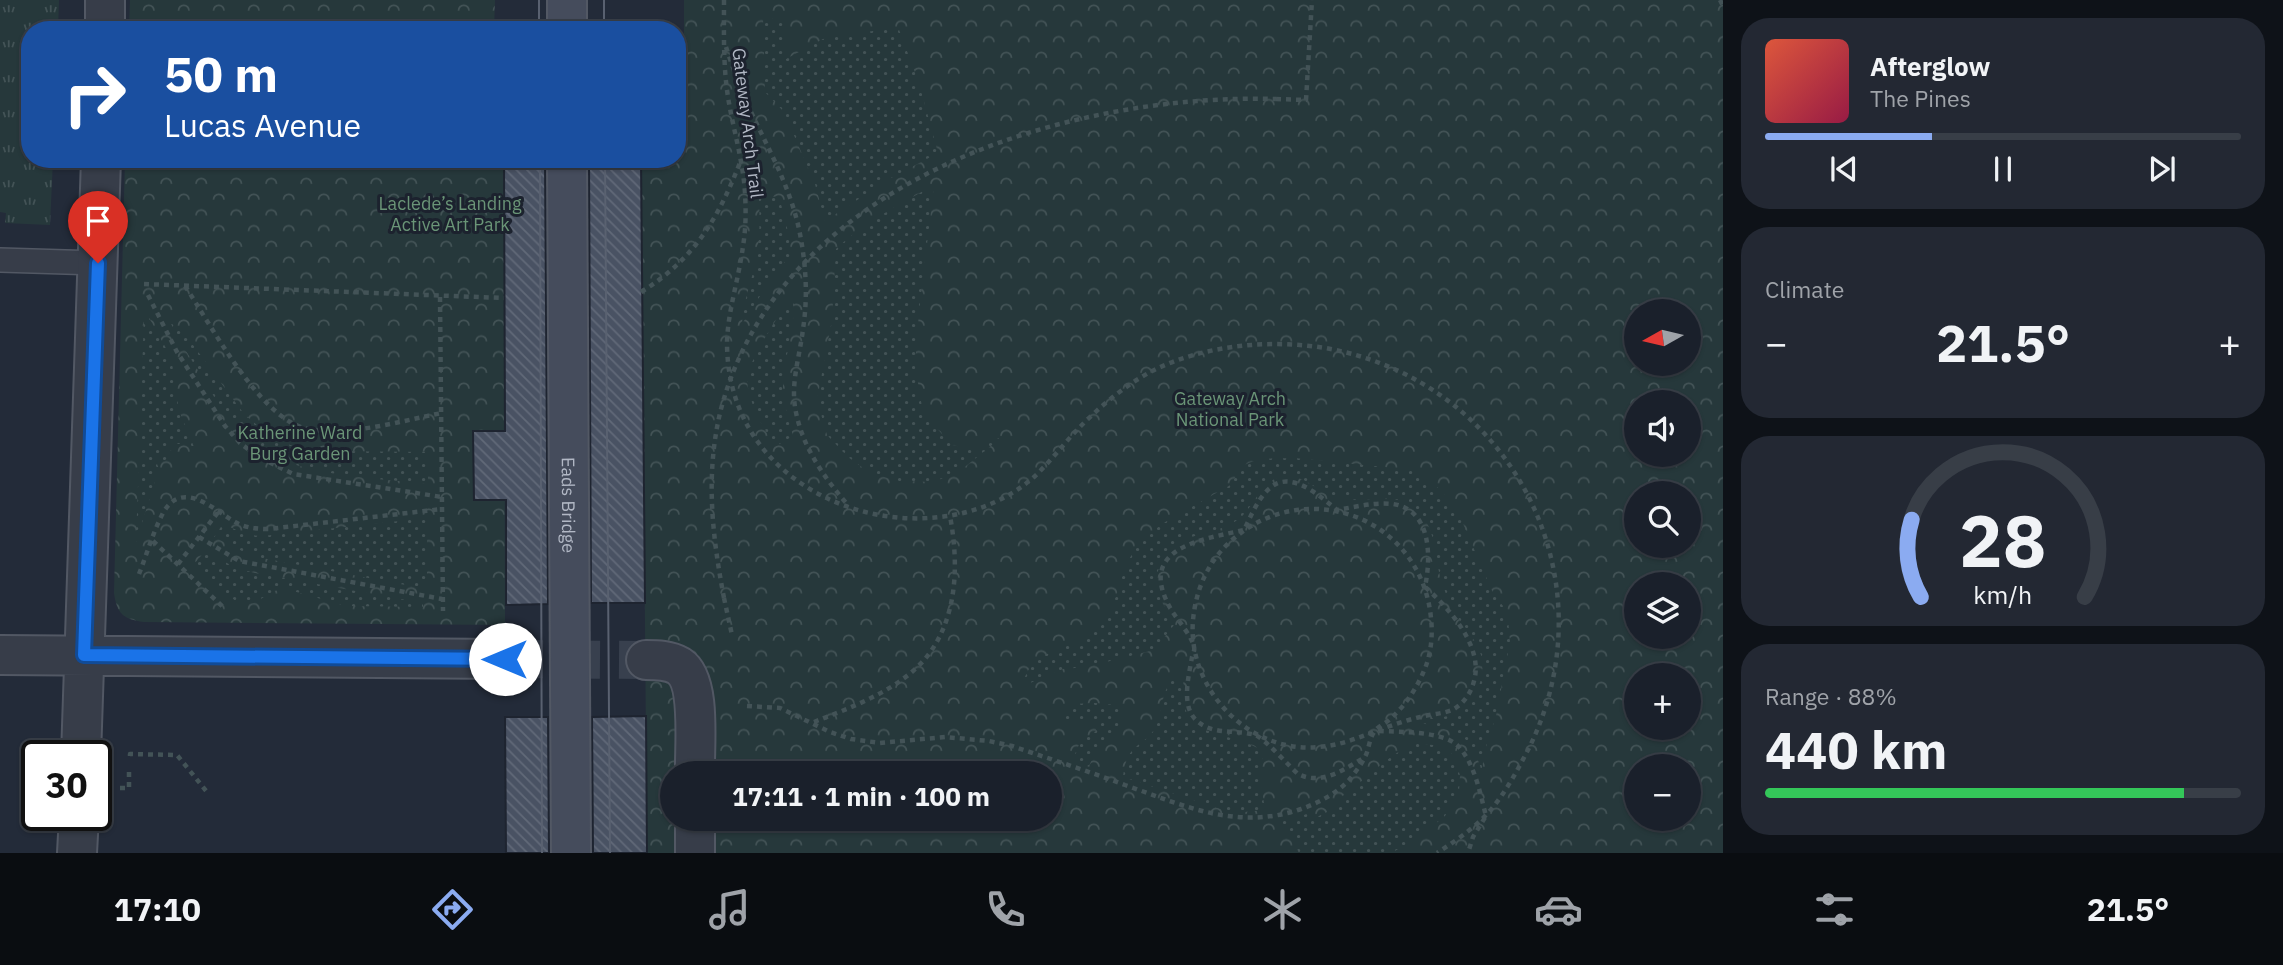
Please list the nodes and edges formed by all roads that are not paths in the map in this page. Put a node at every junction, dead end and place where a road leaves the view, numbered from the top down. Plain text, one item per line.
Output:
1 (105, 0) edge
2 (567, 0) edge
3 (105, 21) edge
4 (567, 21) edge
5 (101, 168) edge
6 (568, 168) edge
7 (0, 260) edge
8 (98, 263) junction
9 (0, 655) edge
10 (84, 655) junction
11 (505, 659) tunnel mouth
12 (663, 664) tunnel mouth
13 (81, 740) edge
14 (695, 761) edge
15 (78, 831) edge
16 (695, 831) edge
17 (77, 853) edge
18 (571, 853) edge
19 (695, 853) edge

1 - 3 street
2 - 4 main road
5 - 8 street
6 - 18 main road, Eads Bridge, bridge
7 - 8 lane
8 - 10 street
9 - 10 street
10 - 11 street
10 - 13 street
12 - 14 street
15 - 17 street
16 - 19 street

